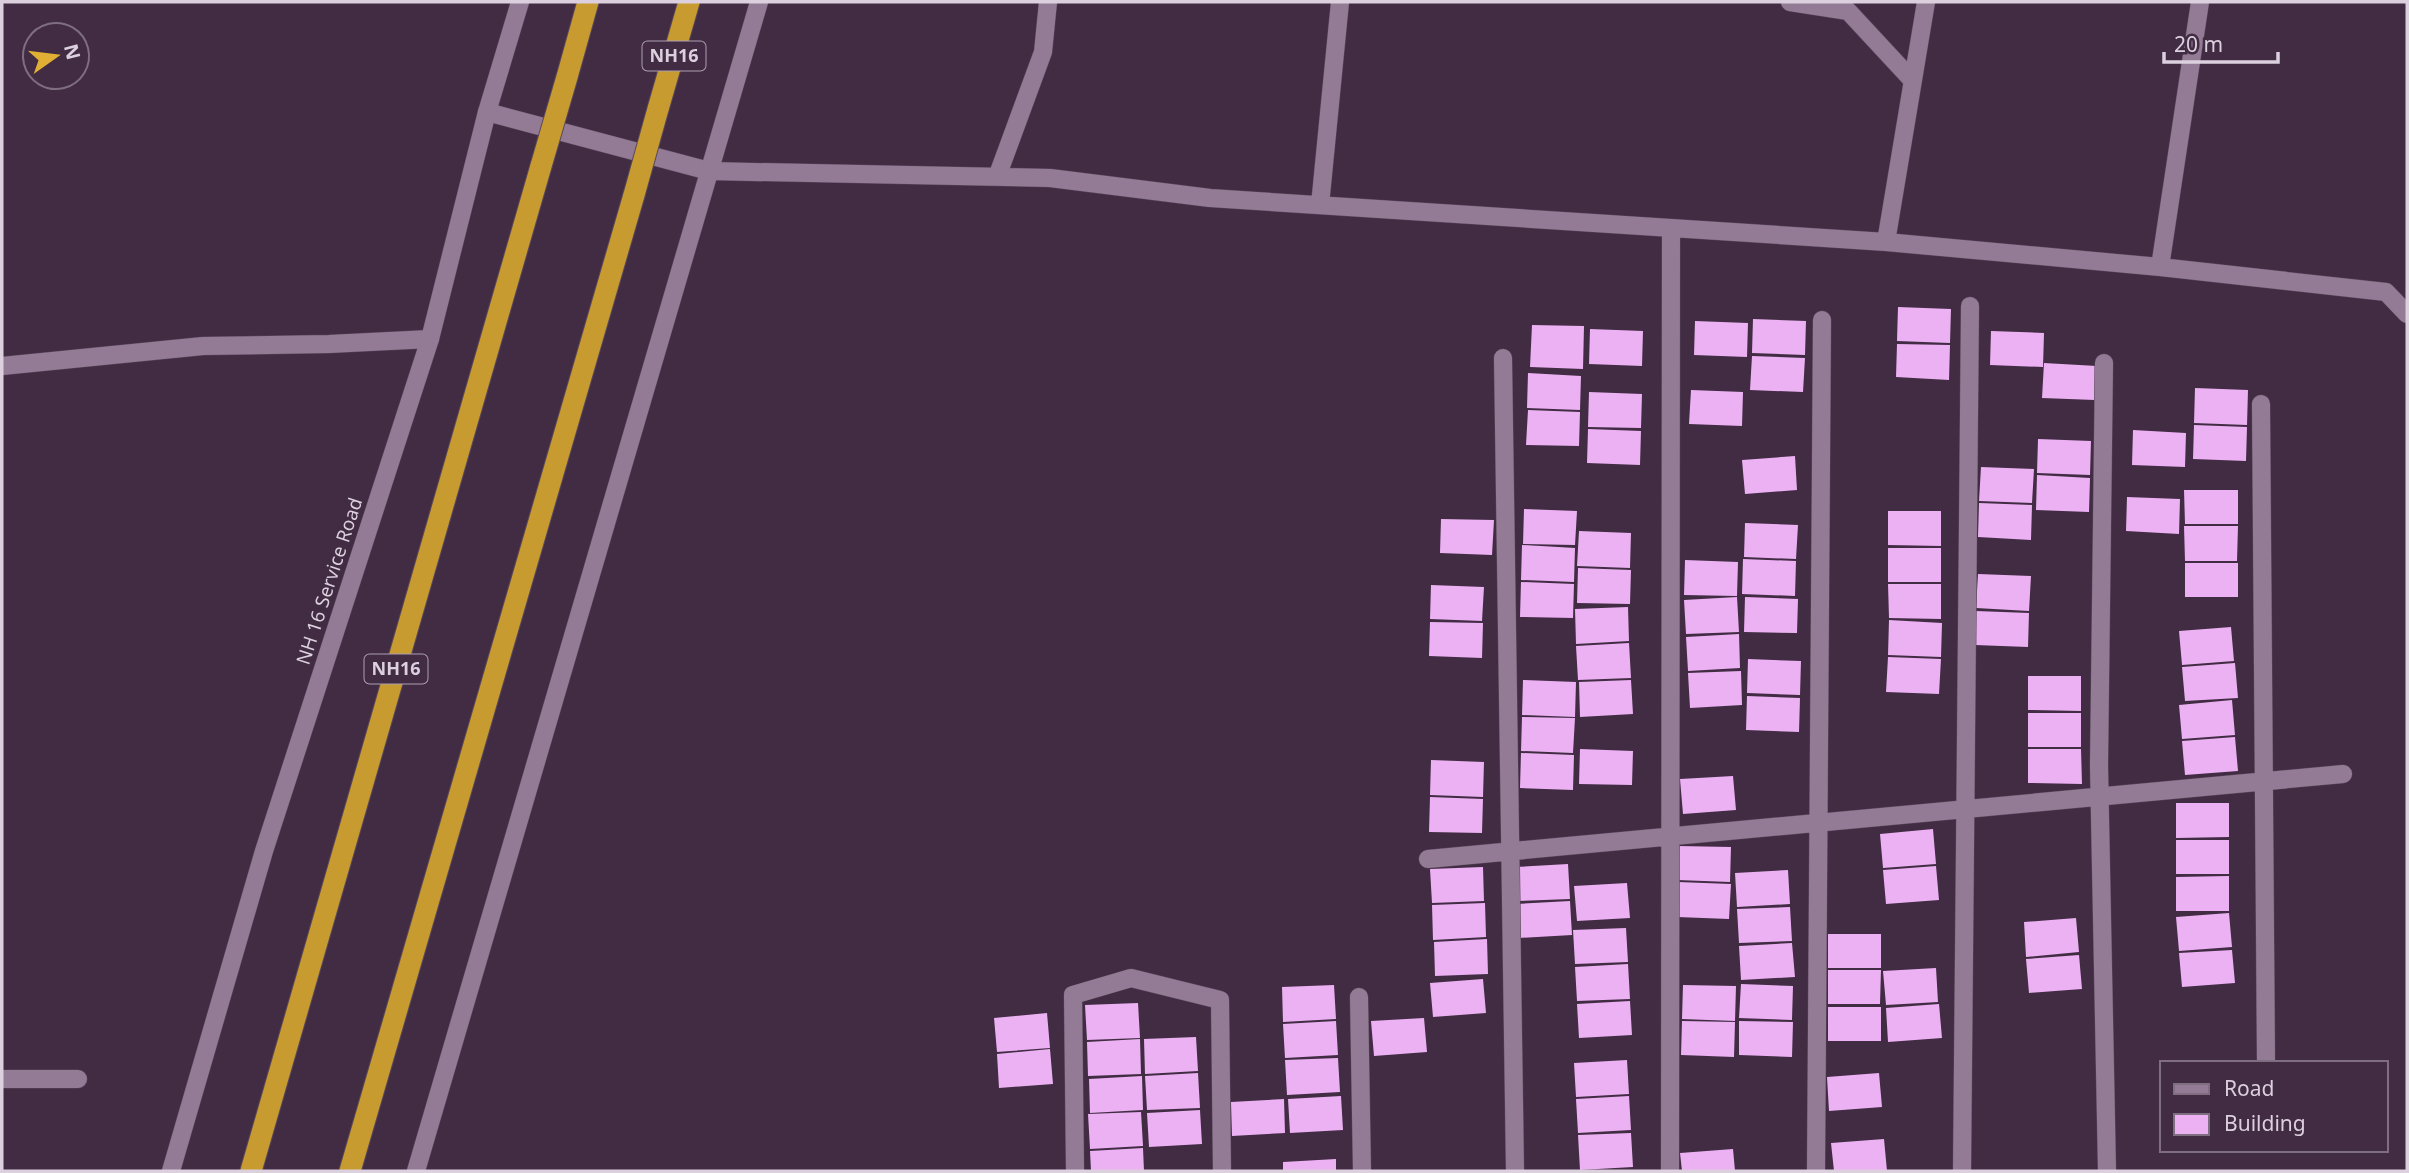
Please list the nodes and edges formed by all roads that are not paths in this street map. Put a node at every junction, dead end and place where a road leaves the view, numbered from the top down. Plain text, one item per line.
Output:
1 (520, 2) edge
2 (588, 2) edge
3 (689, 2) edge
4 (759, 2) edge
5 (1048, 2) edge
6 (1340, 2) edge
7 (1790, 2) edge
8 (1926, 2) edge
9 (2200, 2) edge
10 (1913, 81) junction
11 (487, 112) junction
12 (709, 171) junction
13 (997, 177) junction
14 (1320, 205) junction
15 (1671, 228) junction
16 (1886, 242) junction
17 (2160, 267) junction
18 (1969, 306) dead end
19 (2407, 314) edge
20 (1822, 320) dead end
21 (430, 339) junction
22 (1503, 358) dead end
23 (2104, 363) dead end
24 (2, 366) edge
25 (2261, 404) dead end
26 (2343, 774) dead end
27 (2264, 782) junction
28 (2099, 797) junction
29 (1966, 809) junction
30 (1819, 822) junction
31 (1670, 836) junction
32 (1510, 851) junction
33 (1428, 859) dead end
34 (1359, 997) dead end
35 (2266, 1061) edge
36 (2, 1079) edge
37 (78, 1079) dead end
38 (171, 1171) edge
39 (251, 1171) edge
40 (350, 1171) edge
41 (416, 1171) edge
42 (1075, 1171) edge
43 (1222, 1171) edge
44 (1362, 1171) edge
45 (1514, 1171) edge
46 (1670, 1171) edge
47 (1816, 1171) edge
48 (1962, 1171) edge
49 (2107, 1171) edge

1 - 11 street, NH 16 Service Road
2 - 39 highway, NH16, bridge
3 - 40 highway, NH16, bridge
4 - 12 street
5 - 13 street
6 - 14 street
7 - 10 street
8 - 10 street
9 - 17 street
10 - 16 street
11 - 12 street
11 - 21 street, NH 16 Service Road
12 - 13 street
12 - 41 street
13 - 14 street
14 - 15 street
15 - 16 street
15 - 31 street
16 - 17 street
17 - 19 street
18 - 29 street
20 - 30 street
21 - 24 street
21 - 38 street, NH 16 Service Road
22 - 32 street
23 - 28 street
25 - 27 street
26 - 27 street
27 - 28 street
27 - 35 street
28 - 29 street
28 - 49 street
29 - 30 street
29 - 48 street
30 - 31 street
30 - 47 street
31 - 32 street
31 - 46 street
32 - 33 street
32 - 45 street
34 - 44 street
36 - 37 street
42 - 43 street

